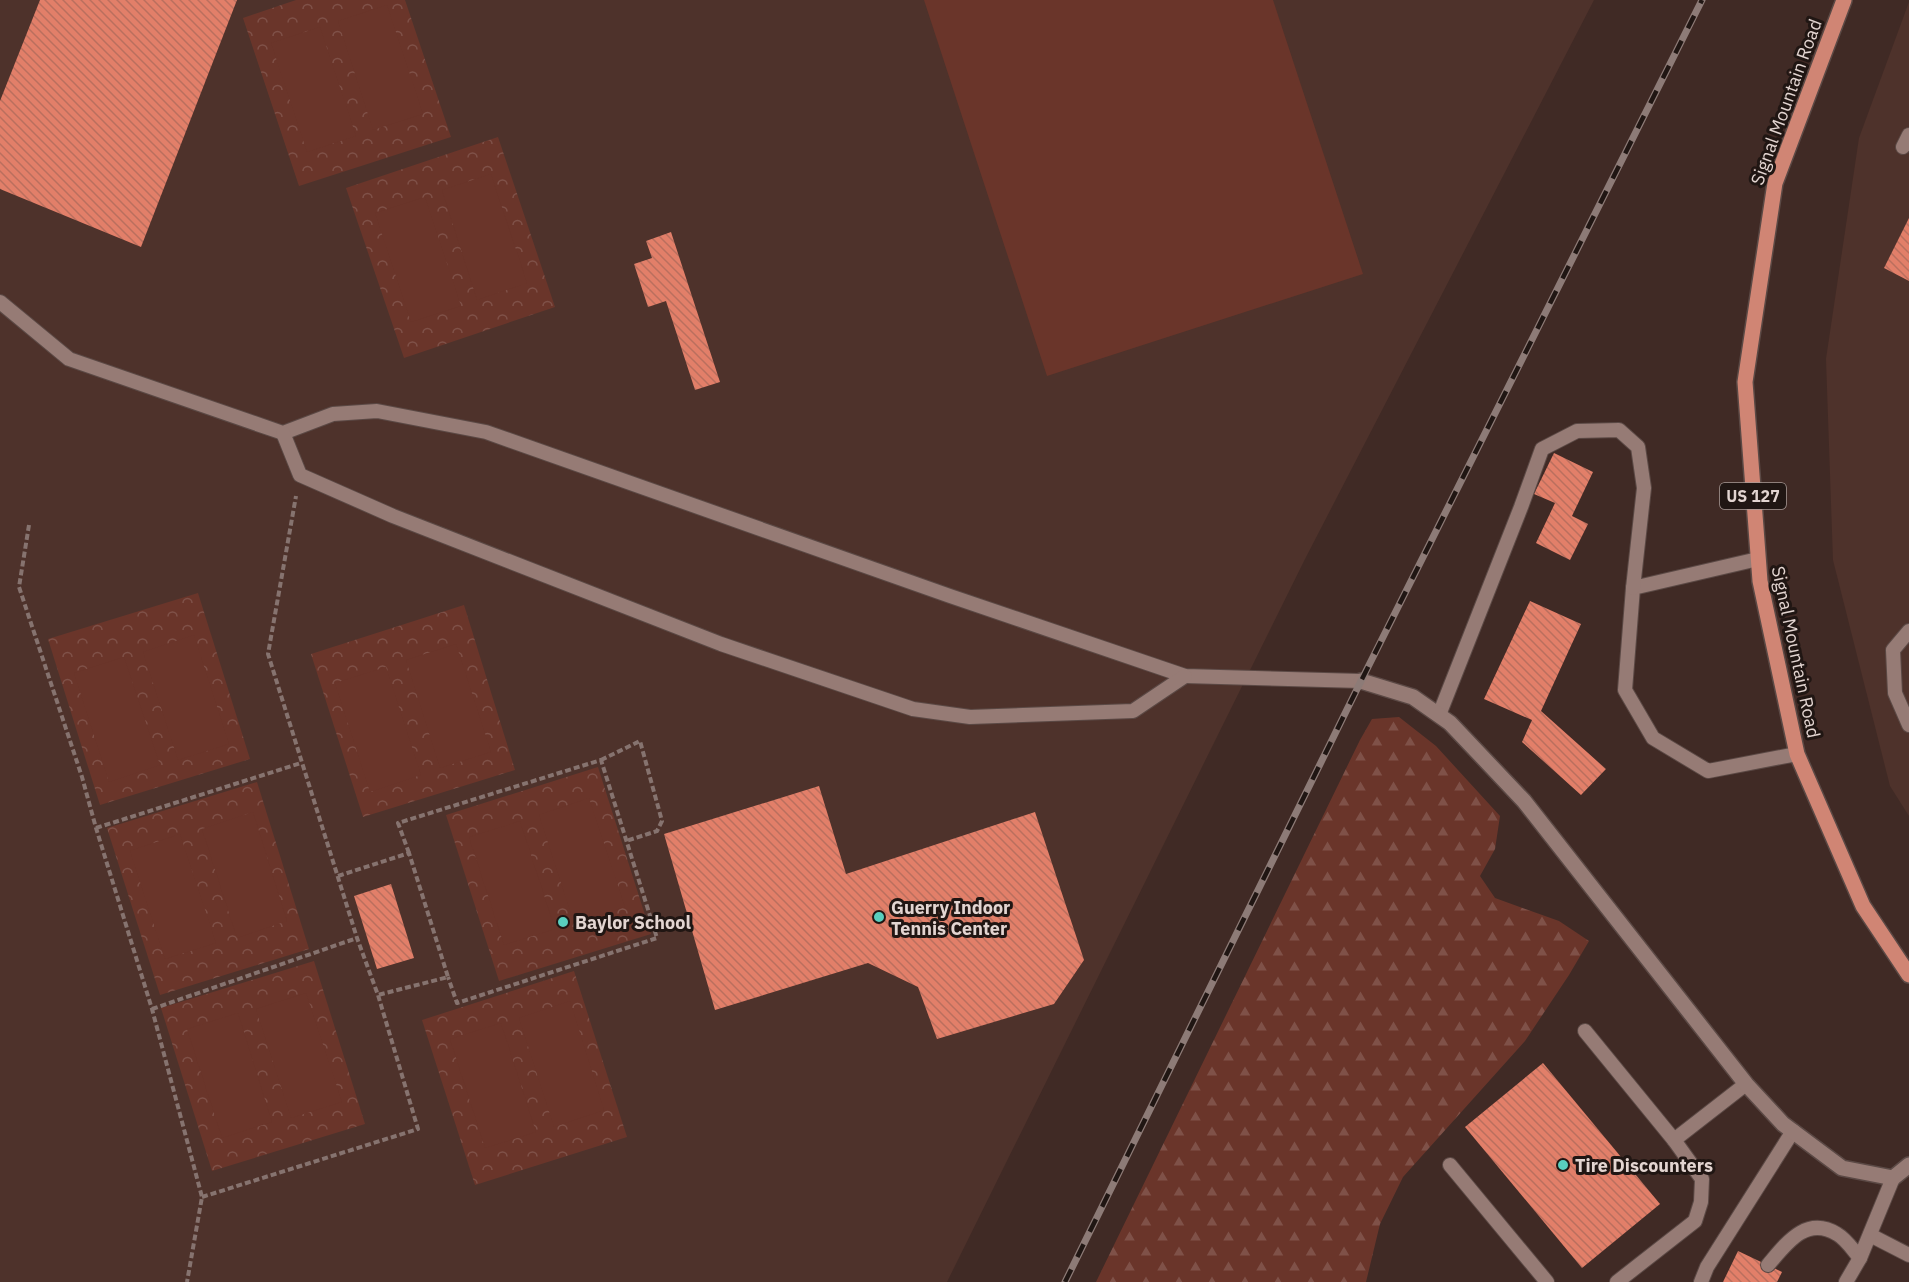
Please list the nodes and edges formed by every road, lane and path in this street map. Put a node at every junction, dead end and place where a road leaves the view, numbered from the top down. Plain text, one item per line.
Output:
1 (1844, 0) edge
2 (0, 302) edge
3 (283, 433) junction
4 (300, 475) junction
5 (28, 525) dead end
6 (1758, 559) junction
7 (1633, 588) junction
8 (1909, 631) edge
9 (1185, 676) junction
10 (1361, 681) joint
11 (1439, 715) junction
12 (1909, 725) edge
13 (1797, 754) junction
14 (601, 760) junction
15 (302, 763) junction
16 (96, 828) junction
17 (626, 842) junction
18 (409, 853) junction
19 (338, 876) junction
20 (357, 938) junction
21 (1909, 975) edge
22 (448, 977) junction
23 (378, 995) junction
24 (152, 1009) junction
25 (1585, 1031) dead end
26 (1746, 1084) junction
27 (1793, 1131) junction
28 (1674, 1140) junction
29 (1450, 1165) dead end
30 (1909, 1165) edge
31 (1893, 1178) junction
32 (202, 1197) junction
33 (1870, 1235) junction
34 (1909, 1255) edge
35 (1860, 1258) junction
36 (1768, 1265) dead end
37 (187, 1282) edge
38 (1547, 1282) edge
39 (1617, 1282) edge
40 (1701, 1282) edge
41 (1846, 1282) edge

1 - 6 main road, Signal Mountain Road / US 127
2 - 3 lane
3 - 4 lane
3 - 9 lane
4 - 9 lane
4 - 15 path
5 - 16 path
6 - 7 lane
6 - 13 main road, Signal Mountain Road / US 127
7 - 11 lane
7 - 13 lane
8 - 12 lane
9 - 10 lane
10 - 11 street
11 - 26 street
13 - 21 main road, Signal Mountain Road / US 127
14 - 17 path
14 - 17 path
14 - 18 path
15 - 16 path
15 - 19 path
16 - 24 path
17 - 22 path
18 - 19 path
18 - 22 path
19 - 20 path
20 - 23 path
20 - 24 path
22 - 23 path
23 - 32 path
24 - 32 path
25 - 28 lane
26 - 27 street
26 - 28 lane
27 - 31 street
27 - 40 lane
28 - 39 lane
29 - 38 lane
30 - 31 street
31 - 33 lane
32 - 37 path
33 - 34 lane
33 - 35 lane
35 - 36 lane
35 - 41 lane

